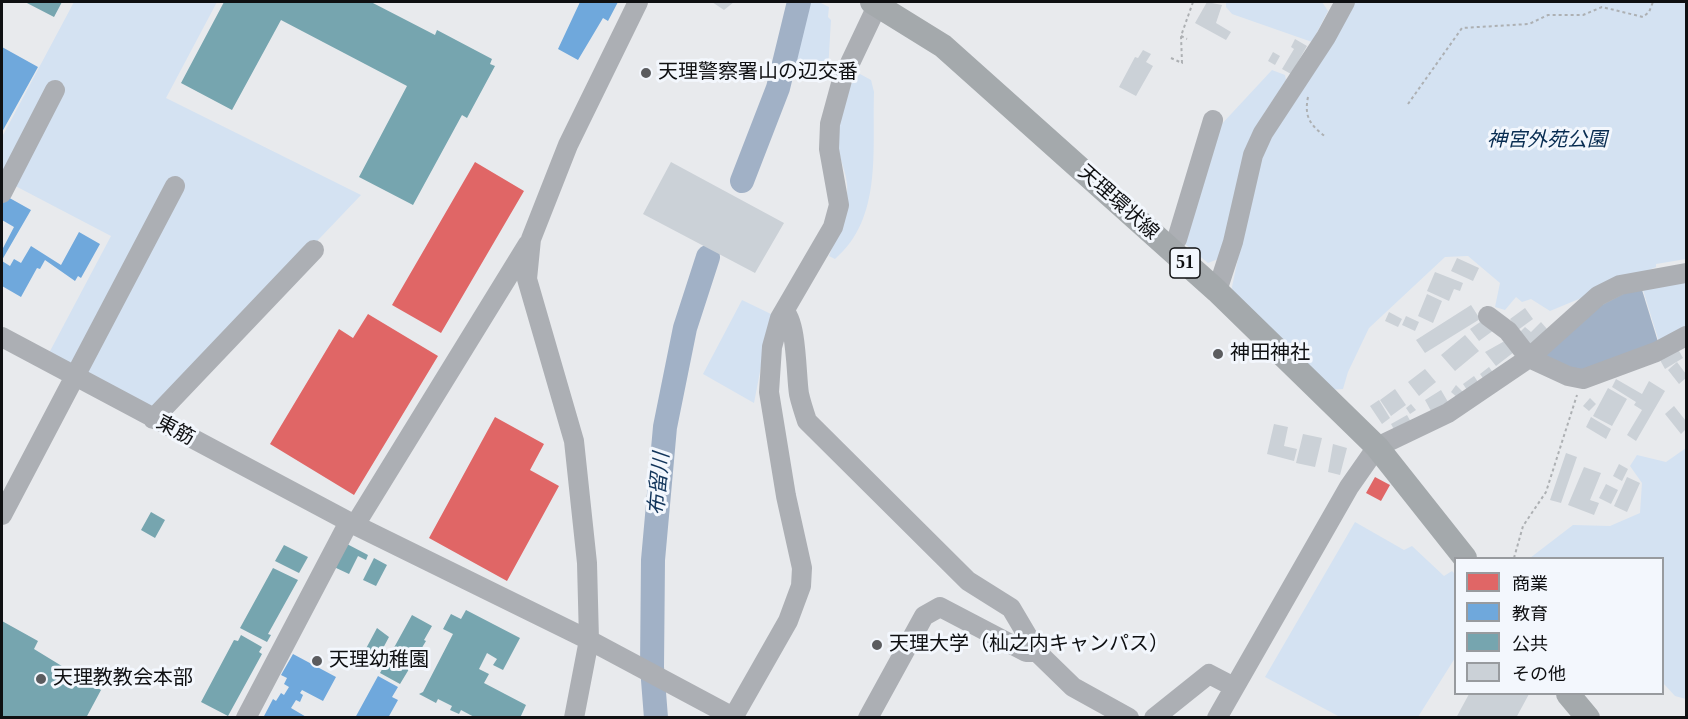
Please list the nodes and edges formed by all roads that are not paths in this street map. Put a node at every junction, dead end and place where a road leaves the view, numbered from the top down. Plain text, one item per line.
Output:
1 (638, 2) edge
2 (1345, 2) edge
3 (875, 3) edge
4 (55, 90) dead end
5 (1213, 120) dead end
6 (175, 186) dead end
7 (2, 193) edge
8 (531, 239) junction
9 (314, 250) dead end
10 (1169, 250) junction
11 (1686, 273) edge
12 (1217, 291) junction
13 (784, 311) junction
14 (1488, 316) dead end
15 (1686, 336) edge
16 (2, 337) edge
17 (1529, 358) junction
18 (75, 377) junction
19 (153, 419) junction
20 (1377, 447) junction
21 (2, 515) edge
22 (352, 524) junction
23 (1464, 557) edge
24 (589, 640) junction
25 (1037, 652) junction
26 (1234, 687) junction
27 (1570, 695) edge
28 (705, 710) edge
29 (246, 717) edge
30 (574, 717) edge
31 (734, 717) edge
32 (868, 717) edge
33 (1129, 717) edge
34 (1154, 717) edge
35 (1217, 717) edge
36 (1588, 717) edge

1 - 8 street
2 - 12 street
3 - 10 main road, 天理環状線 / 51
3 - 13 street
4 - 7 street
5 - 10 street
6 - 18 street
8 - 22 street
8 - 24 street
9 - 19 street
10 - 12 main road, 天理環状線 / 51
11 - 17 street
12 - 20 main road, 天理環状線 / 51
13 - 25 street
13 - 31 street
14 - 17 street
15 - 17 street
16 - 18 street, 東筋
17 - 20 street
18 - 19 street, 東筋
18 - 21 street
19 - 22 street, 東筋
20 - 23 main road, 天理環状線 / 51
20 - 26 street
22 - 24 street, 東筋
22 - 29 street
24 - 28 street, 東筋
24 - 30 street
25 - 32 street
25 - 33 street
26 - 34 street
26 - 35 street
27 - 36 main road
28 - 31 street, 東筋

